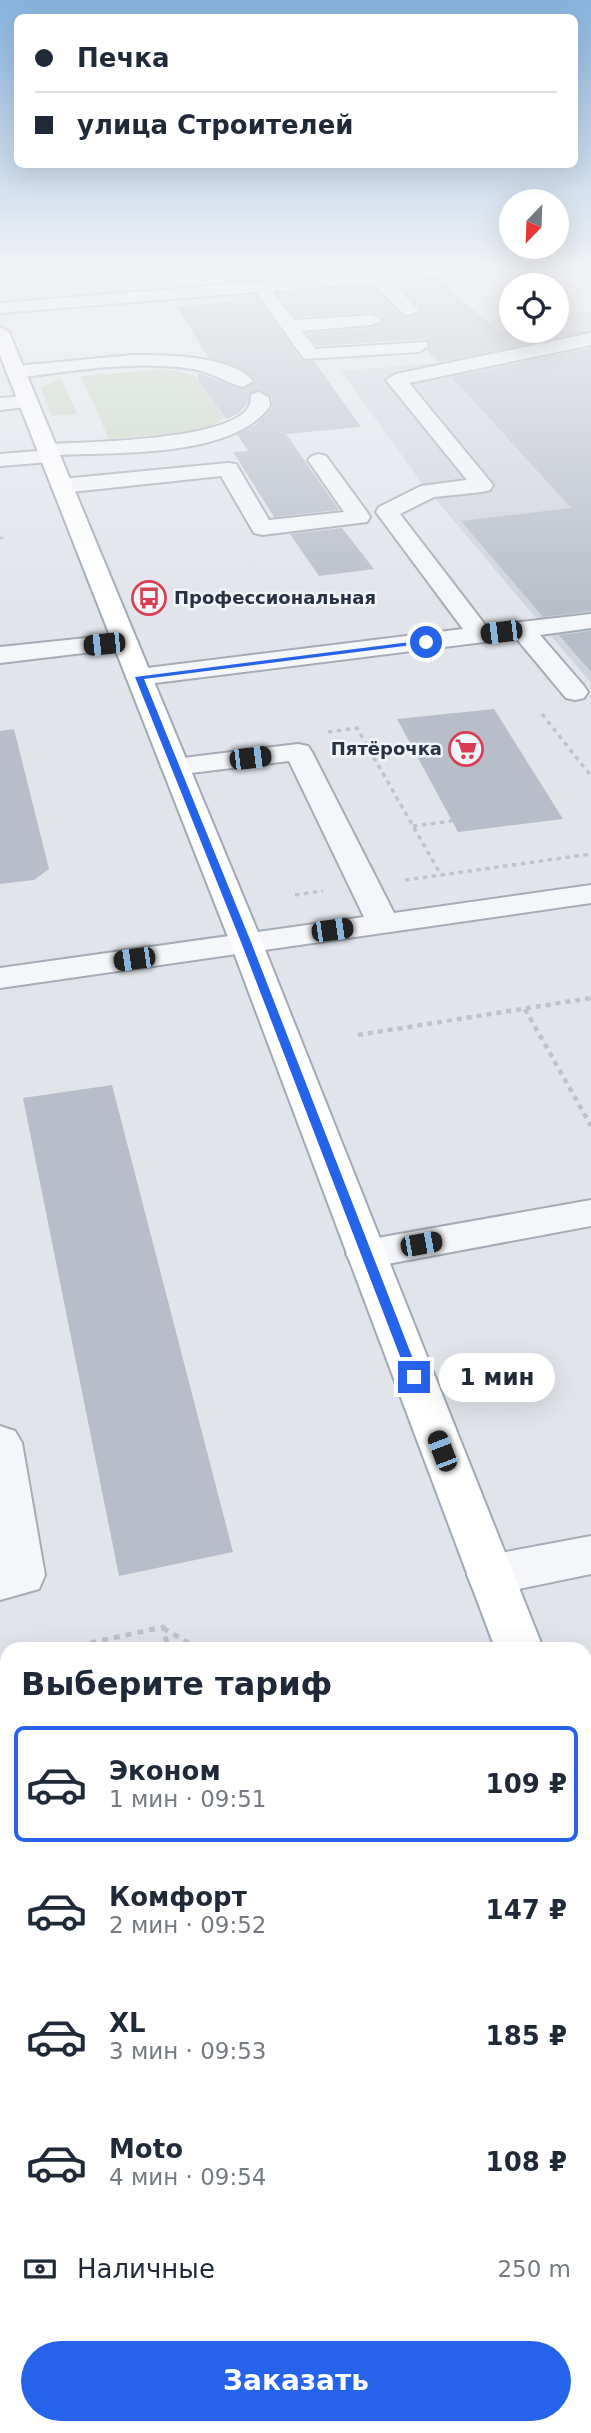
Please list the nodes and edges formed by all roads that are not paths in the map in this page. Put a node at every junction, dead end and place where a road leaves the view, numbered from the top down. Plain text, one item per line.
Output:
1 (20, 382) edge
2 (397, 382) edge
3 (259, 398) dead end
4 (28, 402) junction
5 (0, 404) edge
6 (49, 453) junction
7 (0, 460) edge
8 (319, 460) dead end
9 (62, 486) junction
10 (591, 621) edge
11 (523, 630) junction
12 (480, 635) junction
13 (125, 642) junction
14 (0, 655) edge
15 (139, 677) junction
16 (575, 692) dead end
17 (175, 767) junction
18 (591, 894) edge
19 (383, 923) junction
20 (246, 942) junction
21 (0, 978) edge
22 (591, 1213) edge
23 (366, 1254) junction
24 (0, 1443) edge
25 (591, 1555) edge
26 (490, 1574) junction
27 (0, 1580) edge
28 (517, 1642) edge

1 - 4 main road
2 - 12 street
3 - 6 street
4 - 5 street
4 - 6 main road
6 - 7 street
6 - 9 main road
8 - 9 street
9 - 13 main road
10 - 11 street
11 - 12 street
11 - 16 street
12 - 15 street
13 - 14 street
13 - 15 main road
15 - 17 main road
17 - 19 street
17 - 20 main road
18 - 19 street
19 - 20 street
20 - 21 street
20 - 23 main road
22 - 23 street
23 - 26 main road
24 - 27 street
25 - 26 street
26 - 28 main road

